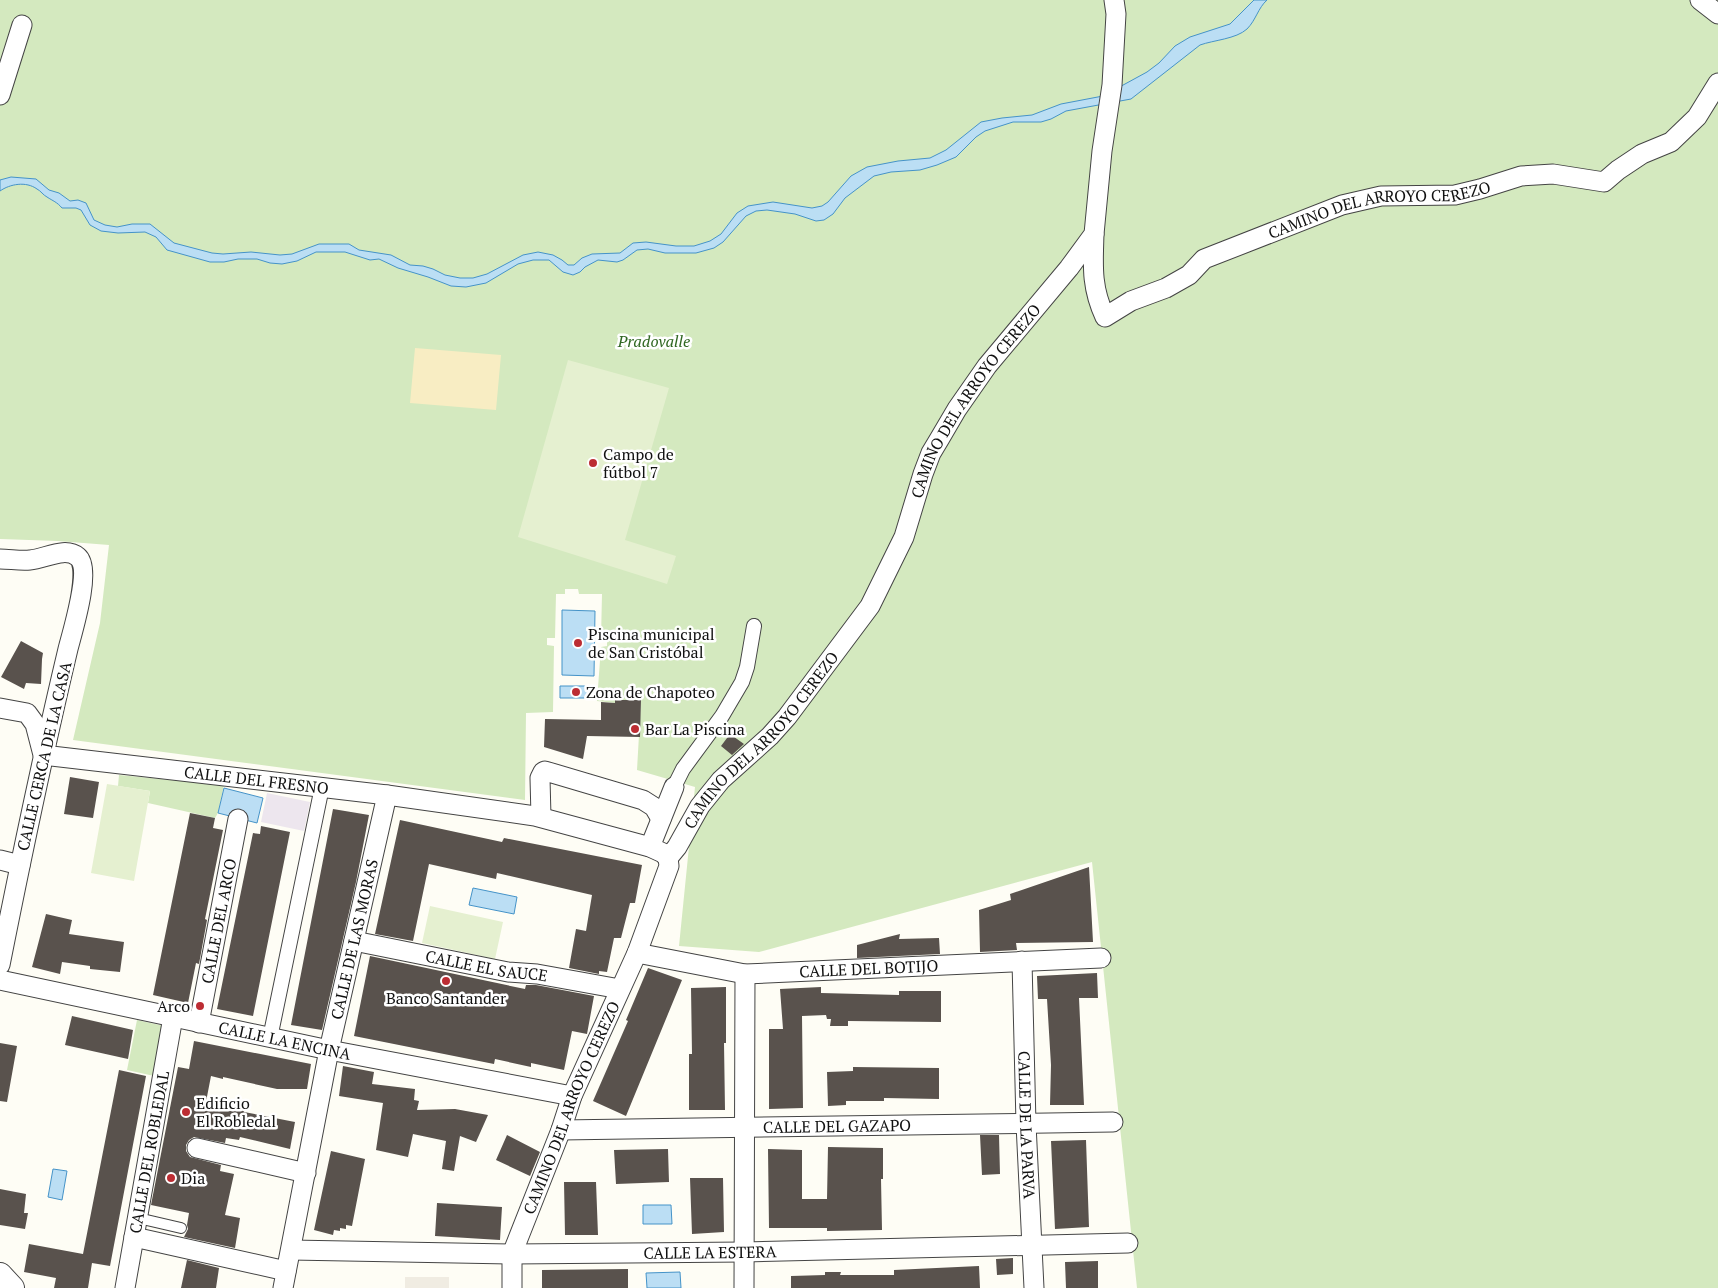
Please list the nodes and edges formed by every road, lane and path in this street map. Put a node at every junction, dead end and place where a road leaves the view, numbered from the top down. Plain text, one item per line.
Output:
1 (1114, 0) edge
2 (1700, 0) edge
3 (1718, 14) edge
4 (22, 25) dead end
5 (1718, 83) edge
6 (0, 95) edge
7 (1094, 234) junction
8 (0, 559) edge
9 (754, 626) dead end
10 (0, 708) edge
11 (43, 755) junction
12 (322, 787) junction
13 (674, 787) joint
14 (387, 795) junction
15 (541, 817) junction
16 (238, 819) dead end
17 (662, 819) junction
18 (650, 848) junction
19 (668, 858) junction
20 (0, 860) edge
21 (20, 865) junction
22 (354, 942) junction
23 (637, 953) junction
24 (1101, 958) dead end
25 (1022, 961) junction
26 (0, 965) edge
27 (746, 974) junction
28 (0, 980) edge
29 (620, 989) junction
30 (173, 1017) junction
31 (199, 1023) junction
32 (270, 1038) junction
33 (329, 1050) junction
34 (572, 1096) junction
35 (1113, 1122) dead end
36 (1026, 1124) junction
37 (745, 1126) junction
38 (560, 1130) junction
39 (197, 1148) dead end
40 (306, 1173) junction
41 (138, 1218) junction
42 (182, 1228) dead end
43 (134, 1237) junction
44 (1128, 1243) dead end
45 (1032, 1246) junction
46 (291, 1250) junction
47 (745, 1252) junction
48 (512, 1254) junction
49 (0, 1275) edge
50 (284, 1279) edge
51 (12, 1288) edge
52 (125, 1288) edge
53 (512, 1288) edge
54 (744, 1288) edge
55 (1034, 1288) edge

1 - 7 street, CAMINO DEL ARROYO CEREZO
2 - 3 street
4 - 6 street
5 - 7 street, CAMINO DEL ARROYO CEREZO
7 - 19 street, CAMINO DEL ARROYO CEREZO
8 - 11 street, CALLE CERCA DE LA CASA
9 - 13 street
10 - 11 street
11 - 12 street, CALLE DEL FRESNO
11 - 21 street, CALLE CERCA DE LA CASA
12 - 14 street, CALLE DEL FRESNO
12 - 32 street
13 - 17 street
14 - 15 street, CALLE DEL FRESNO
14 - 22 street, CALLE DE LAS MORAS
15 - 17 street
15 - 18 street, CALLE DEL FRESNO
16 - 31 street, CALLE DEL ARCO
17 - 18 street
18 - 19 street, CALLE DEL FRESNO
19 - 23 street, CAMINO DEL ARROYO CEREZO
20 - 21 street
21 - 26 street, CALLE CERCA DE LA CASA
22 - 29 street, CALLE EL SAUCE
22 - 33 street, CALLE DE LAS MORAS
23 - 27 street, CALLE DEL BOTIJO
23 - 29 street, CAMINO DEL ARROYO CEREZO
24 - 25 street, CALLE DEL BOTIJO
25 - 27 street, CALLE DEL BOTIJO
25 - 36 street, CALLE DE LA PARVA
27 - 37 street
28 - 30 street, CALLE LA ENCINA
29 - 34 street, CAMINO DEL ARROYO CEREZO
30 - 31 street, CALLE LA ENCINA
30 - 41 street, CALLE DEL ROBLEDAL
31 - 32 street, CALLE LA ENCINA
32 - 33 street, CALLE LA ENCINA
33 - 34 street, CALLE LA ENCINA
33 - 40 street, CALLE DE LAS MORAS
34 - 38 street, CAMINO DEL ARROYO CEREZO
35 - 36 street, CALLE DEL GAZAPO
36 - 37 street, CALLE DEL GAZAPO
36 - 45 street, CALLE DE LA PARVA
37 - 38 street, CALLE DEL GAZAPO
37 - 47 street
38 - 48 street, CAMINO DEL ARROYO CEREZO
39 - 40 street
40 - 46 street, CALLE DE LAS MORAS
41 - 42 lane
41 - 43 street, CALLE DEL ROBLEDAL
43 - 50 street
43 - 52 street, CALLE DEL ROBLEDAL
44 - 45 street, CALLE LA ESTERA
45 - 47 street, CALLE LA ESTERA
45 - 55 street, CALLE DE LA PARVA
46 - 48 street, CALLE LA ESTERA
46 - 50 street, CALLE DE LAS MORAS
47 - 48 street, CALLE LA ESTERA
47 - 54 street
48 - 53 street, CAMINO DEL ARROYO CEREZO
49 - 51 street

